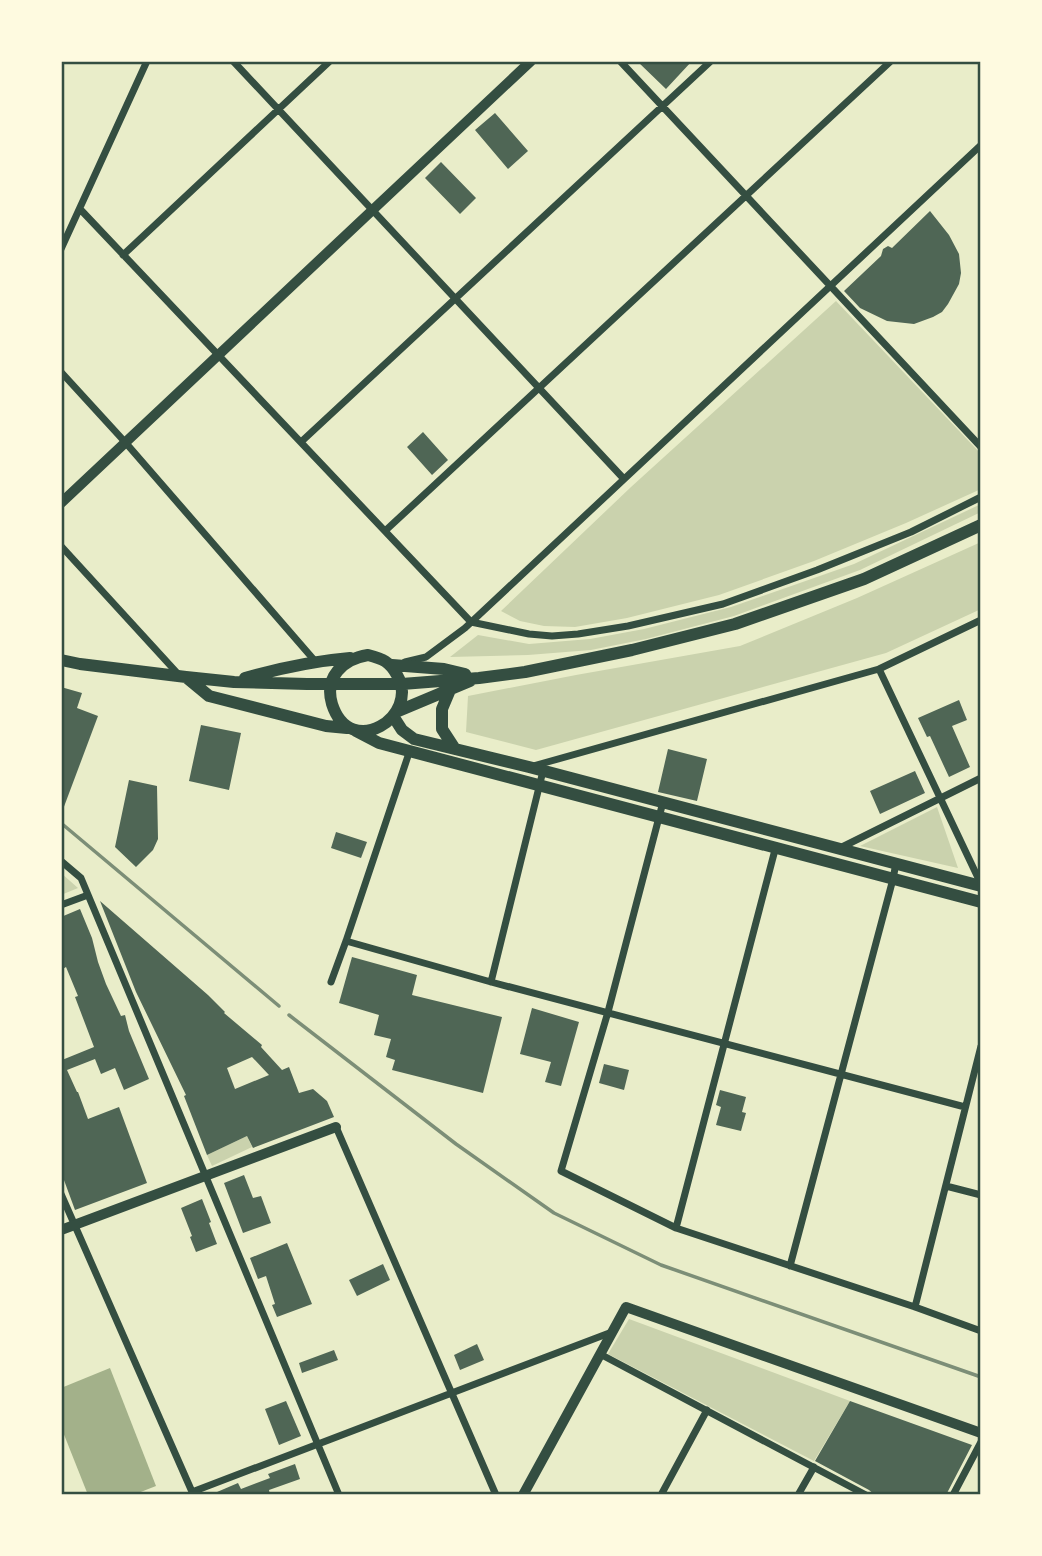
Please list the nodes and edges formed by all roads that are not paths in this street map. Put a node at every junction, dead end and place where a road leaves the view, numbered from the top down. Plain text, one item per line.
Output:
1 (147, 61) edge
2 (233, 61) edge
3 (330, 61) edge
4 (531, 61) edge
5 (620, 61) edge
6 (710, 61) edge
7 (891, 61) edge
8 (662, 106) junction
9 (278, 110) junction
10 (981, 145) edge
11 (746, 196) junction
12 (80, 209) junction
13 (373, 210) junction
14 (61, 249) edge
15 (123, 255) junction
16 (830, 286) junction
17 (456, 299) junction
18 (218, 355) junction
19 (61, 372) edge
20 (539, 388) junction
21 (125, 442) junction
22 (301, 442) junction
23 (981, 447) edge
24 (624, 479) junction
25 (981, 497) edge
26 (61, 503) edge
27 (981, 525) edge
28 (385, 531) junction
29 (61, 546) edge
30 (981, 620) edge
31 (471, 622) junction
32 (354, 657) junction
33 (61, 660) edge
34 (315, 661) junction
35 (392, 665) junction
36 (879, 669) junction
37 (183, 677) junction
38 (479, 678) junction
39 (234, 682) junction
40 (331, 684) junction
41 (402, 684) junction
42 (450, 690) junction
43 (395, 714) junction
44 (352, 730) junction
45 (412, 745) junction
46 (455, 748) junction
47 (529, 767) junction
48 (543, 771) junction
49 (981, 778) edge
50 (540, 785) junction
51 (940, 798) junction
52 (663, 802) junction
53 (659, 817) junction
54 (779, 832) junction
55 (776, 848) junction
56 (839, 848) junction
57 (61, 861) edge
58 (896, 863) junction
59 (893, 879) junction
60 (981, 885) edge
61 (88, 895) junction
62 (981, 902) edge
63 (61, 905) edge
64 (346, 941) junction
65 (331, 982) dead end
66 (491, 982) junction
67 (608, 1012) junction
68 (725, 1043) junction
69 (980, 1049) edge
70 (841, 1074) junction
71 (965, 1107) junction
72 (336, 1127) joint
73 (205, 1176) junction
74 (946, 1186) junction
75 (61, 1194) edge
76 (981, 1195) edge
77 (75, 1225) junction
78 (676, 1228) junction
79 (61, 1230) edge
80 (790, 1266) junction
81 (915, 1307) junction
82 (613, 1331) junction
83 (981, 1331) edge
84 (600, 1354) junction
85 (452, 1393) junction
86 (707, 1410) junction
87 (981, 1433) edge
88 (981, 1442) edge
89 (317, 1444) junction
90 (814, 1467) junction
91 (192, 1493) edge
92 (339, 1495) edge
93 (496, 1495) edge
94 (523, 1495) edge
95 (661, 1495) edge
96 (798, 1495) edge
97 (866, 1495) edge
98 (953, 1495) edge

1 - 12 street
2 - 9 street
3 - 9 street
4 - 13 street
5 - 8 street
6 - 8 street
7 - 11 street
8 - 11 street
8 - 17 street
9 - 13 street
9 - 15 street
10 - 16 street
11 - 16 street
11 - 20 street
12 - 14 street
12 - 15 street
13 - 17 street
13 - 18 street
15 - 18 street
16 - 23 street
16 - 24 street
17 - 20 street
17 - 22 street
18 - 21 street
18 - 22 street
19 - 21 street
20 - 24 street
20 - 28 street
21 - 26 street
21 - 34 street
22 - 28 street
24 - 31 street
25 - 31 street
27 - 38 main road
28 - 31 street
29 - 37 street
30 - 36 street
31 - 35 street
32 - 34 main road
32 - 35 main road
32 - 40 main road
33 - 37 main road
34 - 39 main road
35 - 38 main road
35 - 41 main road
36 - 47 street
36 - 51 street
37 - 39 main road
37 - 44 main road
38 - 41 main road
38 - 42 main road
39 - 40 main road
40 - 41 main road
40 - 44 main road
41 - 43 main road
42 - 43 main road
42 - 46 main road
43 - 44 main road
43 - 45 main road
44 - 45 main road
45 - 46 main road
45 - 50 main road
45 - 64 street
46 - 47 main road
47 - 48 main road
48 - 50 street
48 - 52 main road
49 - 51 street
50 - 53 main road
50 - 66 street
51 - 56 street
51 - 60 street
52 - 53 street
52 - 54 main road
53 - 55 main road
53 - 67 street
54 - 55 street
54 - 56 main road
55 - 59 main road
55 - 68 street
56 - 58 main road
57 - 61 street
58 - 59 street
58 - 60 main road
59 - 62 main road
59 - 70 street
61 - 63 street
61 - 73 street
64 - 65 street
64 - 66 street
66 - 67 street
67 - 68 street
67 - 78 street
68 - 70 street
68 - 78 street
69 - 71 street
70 - 71 street
70 - 80 street
71 - 74 street
72 - 73 street
72 - 85 street
73 - 77 street
73 - 89 street
74 - 76 street
74 - 81 street
75 - 77 street
77 - 79 street
77 - 91 street
78 - 80 street
80 - 81 street
81 - 83 street
82 - 84 street
82 - 85 street
82 - 87 street
84 - 86 street
84 - 94 street
85 - 89 street
85 - 93 street
86 - 90 street
86 - 95 street
88 - 98 street
89 - 91 street
89 - 92 street
90 - 96 street
90 - 97 street

